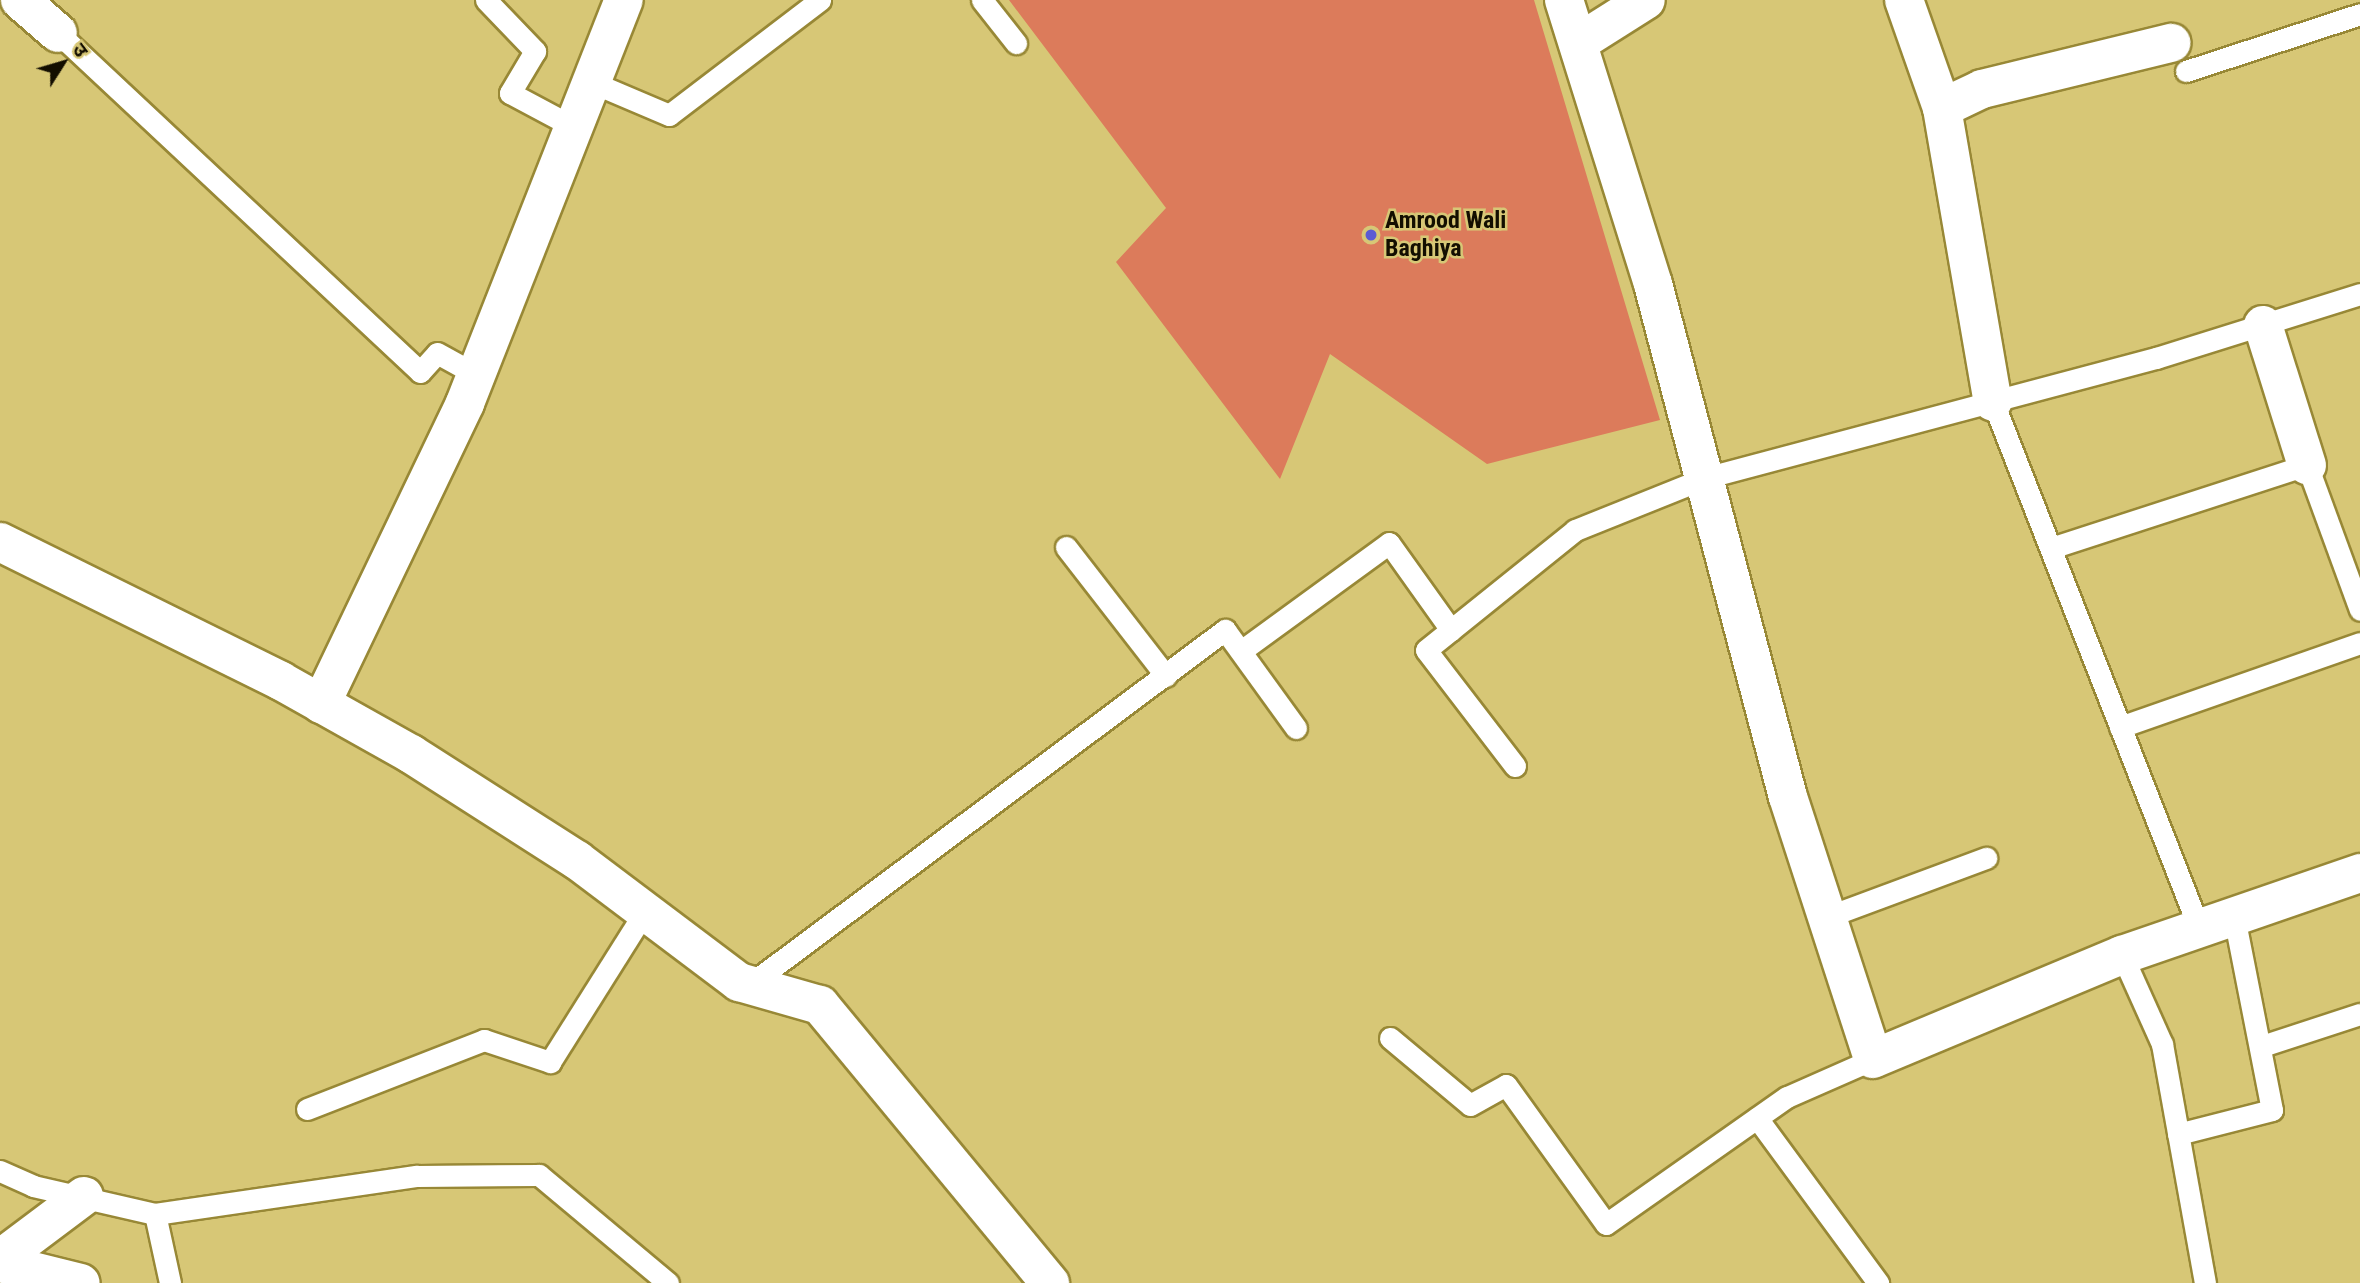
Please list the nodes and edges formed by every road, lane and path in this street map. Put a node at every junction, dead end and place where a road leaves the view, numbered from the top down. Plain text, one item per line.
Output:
1 (20, 0) edge
2 (486, 0) edge
3 (624, 0) edge
4 (821, 0) edge
5 (982, 0) edge
6 (1564, 0) edge
7 (1646, 0) edge
8 (1904, 0) edge
9 (2360, 14) edge
10 (58, 33) joint
11 (1016, 43) dead end
12 (1578, 43) junction
13 (2179, 57) joint
14 (589, 82) junction
15 (1942, 108) junction
16 (570, 125) junction
17 (2360, 295) edge
18 (2263, 325) junction
19 (475, 374) junction
20 (1993, 402) junction
21 (2307, 465) junction
22 (1705, 478) junction
23 (0, 542) edge
24 (1066, 547) dead end
25 (2050, 548) junction
26 (2360, 610) edge
27 (1451, 631) junction
28 (2360, 643) edge
29 (1241, 651) junction
30 (1166, 676) junction
31 (321, 704) junction
32 (2120, 727) junction
33 (1297, 728) dead end
34 (1515, 766) dead end
35 (1986, 858) dead end
36 (2360, 873) edge
37 (645, 911) junction
38 (1827, 917) junction
39 (2216, 922) junction
40 (2122, 955) junction
41 (749, 985) junction
42 (2360, 1014) edge
43 (1390, 1038) dead end
44 (2262, 1046) junction
45 (1873, 1059) junction
46 (307, 1109) dead end
47 (1757, 1118) junction
48 (2178, 1133) junction
49 (0, 1171) edge
50 (84, 1196) junction
51 (155, 1214) junction
52 (0, 1261) edge
53 (81, 1283) edge
54 (170, 1283) edge
55 (668, 1283) edge
56 (1050, 1283) edge
57 (1878, 1283) edge
58 (2205, 1283) edge

1 - 10 street
2 - 16 lane
3 - 14 street
4 - 14 lane
5 - 11 lane
6 - 12 street
7 - 12 street
8 - 15 street
9 - 13 lane
10 - 19 lane
12 - 22 street
13 - 15 street
14 - 16 street
15 - 20 street
16 - 19 street
17 - 18 lane
18 - 20 lane
18 - 21 street
19 - 31 street
20 - 22 lane
20 - 25 lane
21 - 25 lane
21 - 26 lane
22 - 27 lane
22 - 38 street
23 - 31 street
24 - 30 lane
25 - 32 lane
27 - 29 lane
27 - 34 lane
28 - 32 lane
29 - 30 lane
29 - 33 lane
30 - 41 lane
31 - 37 street
32 - 39 lane
35 - 38 lane
36 - 39 street
37 - 41 street
37 - 46 lane
38 - 45 street
39 - 40 street
39 - 44 lane
40 - 45 street
40 - 48 lane
41 - 56 street
42 - 44 lane
43 - 47 lane
44 - 48 lane
45 - 47 lane
47 - 57 lane
48 - 58 lane
49 - 50 lane
50 - 51 lane
50 - 52 street
51 - 54 lane
51 - 55 lane
52 - 53 street

